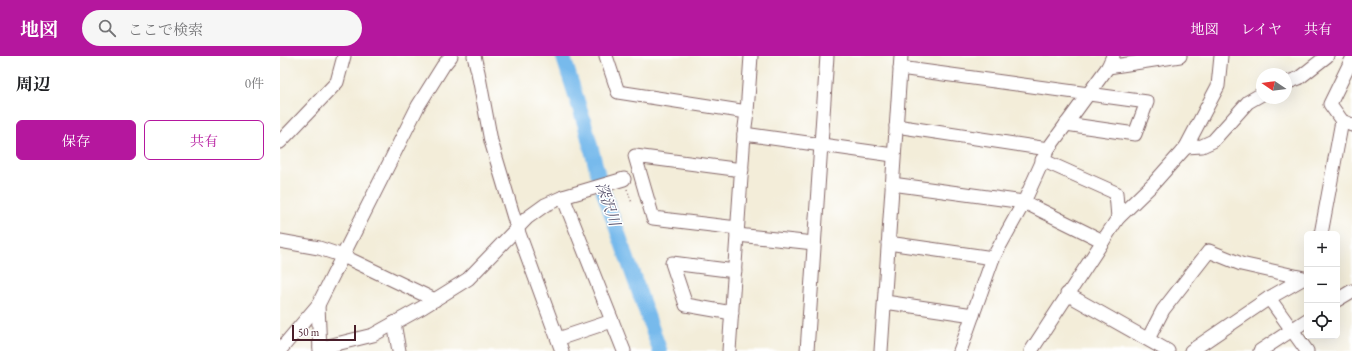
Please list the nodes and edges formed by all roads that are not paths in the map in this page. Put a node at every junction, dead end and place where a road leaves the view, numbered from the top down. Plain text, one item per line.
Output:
1 (344, 56) edge
2 (451, 56) edge
3 (474, 56) edge
4 (606, 56) edge
5 (751, 56) edge
6 (827, 56) edge
7 (1180, 56) edge
8 (1221, 56) edge
9 (1327, 56) edge
10 (1352, 59) edge
11 (900, 62) edge
12 (1110, 62) edge
13 (1292, 81) edge
14 (1088, 93) junction
15 (1256, 97) edge
16 (747, 112) junction
17 (1347, 123) edge
18 (1066, 124) junction
19 (896, 126) junction
20 (744, 134) junction
21 (280, 142) edge
22 (821, 144) junction
23 (1186, 147) junction
24 (1045, 154) junction
25 (893, 156) junction
26 (742, 170) junction
27 (624, 179) dead end
28 (892, 184) junction
29 (563, 197) junction
30 (1024, 202) junction
31 (1118, 218) junction
32 (517, 228) junction
33 (737, 231) junction
34 (1321, 231) edge
35 (280, 241) edge
36 (1103, 241) junction
37 (814, 242) junction
38 (888, 243) junction
39 (342, 256) junction
40 (993, 258) junction
41 (735, 271) junction
42 (1304, 277) edge
43 (1304, 278) edge
44 (1352, 291) edge
45 (1067, 294) junction
46 (1269, 298) junction
47 (1340, 298) edge
48 (435, 300) junction
49 (885, 302) junction
50 (318, 305) junction
51 (732, 313) junction
52 (973, 315) junction
53 (612, 321) junction
54 (1304, 322) edge
55 (394, 323) junction
56 (1293, 329) junction
57 (1150, 344) edge
58 (560, 345) edge
59 (280, 350) edge
60 (320, 350) edge
61 (399, 351) edge
62 (624, 351) edge
63 (729, 351) edge
64 (807, 351) edge
65 (881, 351) edge
66 (960, 351) edge
67 (1031, 351) edge
68 (1168, 351) edge
69 (1190, 351) edge
70 (1260, 351) edge
71 (1307, 351) edge

1 - 21 street
2 - 39 street
3 - 32 street
4 - 16 street
5 - 16 street
6 - 22 street
7 - 12 street
8 - 23 street
9 - 13 street
10 - 17 street
11 - 14 street
11 - 19 street
12 - 14 street
14 - 18 street
14 - 18 street
15 - 23 street
16 - 20 street
17 - 34 street
18 - 24 street
19 - 24 street
19 - 25 street
20 - 22 street
20 - 26 street
22 - 25 street
22 - 37 street
23 - 31 street
24 - 30 street
24 - 31 street
25 - 28 street
26 - 33 street
26 - 33 street
27 - 29 street
28 - 30 street
28 - 38 street
29 - 32 street
29 - 53 street
30 - 36 street
30 - 40 street
31 - 36 street
32 - 48 street
32 - 58 street
33 - 37 street
33 - 41 street
35 - 39 street
36 - 45 street
37 - 64 street
38 - 40 street
38 - 49 street
39 - 48 street
39 - 50 street
40 - 52 street
41 - 51 street
41 - 51 street
42 - 57 street
43 - 46 street
44 - 47 street
45 - 57 street
45 - 67 street
46 - 56 street
46 - 69 street
48 - 55 street
49 - 52 street
49 - 65 street
50 - 59 street
50 - 60 street
51 - 63 street
52 - 66 street
53 - 58 street
53 - 62 street
54 - 56 street
55 - 60 street
55 - 61 street
56 - 70 street
56 - 71 street
57 - 68 street

